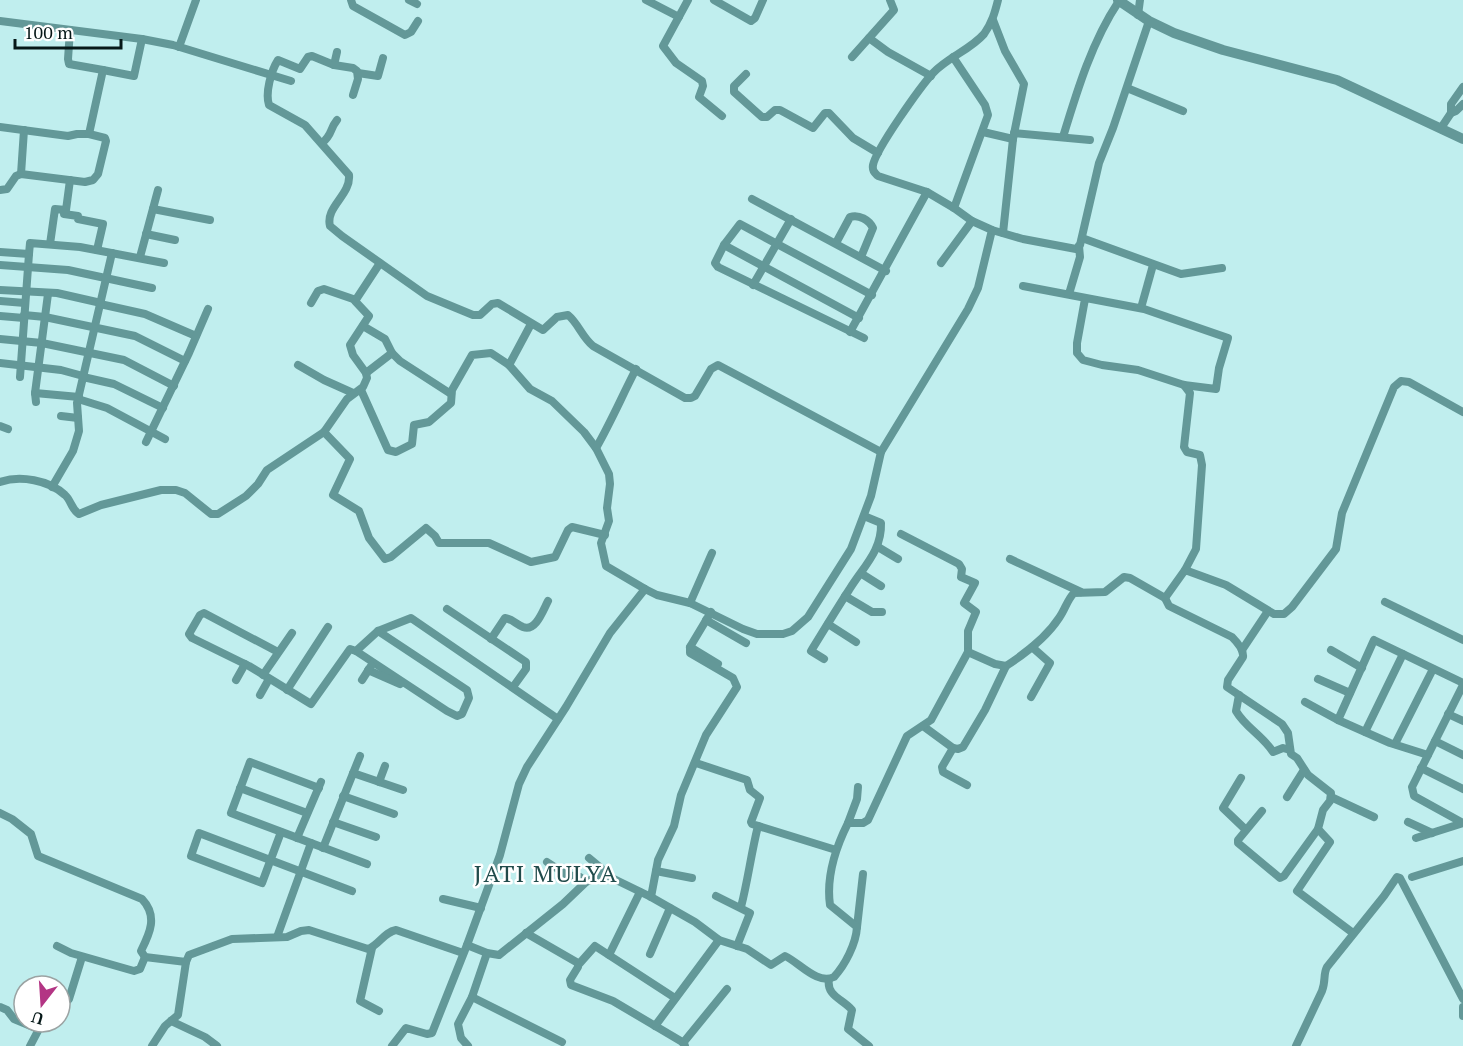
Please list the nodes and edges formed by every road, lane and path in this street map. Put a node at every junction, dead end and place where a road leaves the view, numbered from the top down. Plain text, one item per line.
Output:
1 (196, 0) edge
2 (351, 0) edge
3 (409, 0) edge
4 (646, 0) edge
5 (688, 0) edge
6 (714, 0) edge
7 (763, 0) edge
8 (890, 0) edge
9 (998, 0) edge
10 (1140, 0) edge
11 (1124, 2) edge
12 (417, 4) dead end
13 (1138, 15) junction
14 (679, 17) junction
15 (993, 20) junction
16 (0, 21) edge
17 (418, 21) dead end
18 (1149, 21) junction
19 (70, 30) junction
20 (868, 38) junction
21 (142, 39) junction
22 (179, 47) junction
23 (337, 52) dead end
24 (852, 57) dead end
25 (953, 57) junction
26 (383, 58) dead end
27 (334, 65) junction
28 (103, 70) junction
29 (358, 73) junction
30 (746, 74) dead end
31 (271, 76) junction
32 (931, 76) junction
33 (291, 81) dead end
34 (1463, 87) edge
35 (1127, 88) junction
36 (353, 94) dead end
37 (1463, 104) edge
38 (1183, 111) dead end
39 (1451, 113) junction
40 (722, 116) dead end
41 (337, 120) dead end
42 (0, 127) edge
43 (1441, 128) junction
44 (24, 130) junction
45 (983, 132) junction
46 (89, 134) junction
47 (1013, 136) junction
48 (1063, 137) junction
49 (1463, 139) edge
50 (1090, 140) dead end
51 (322, 143) junction
52 (878, 153) junction
53 (21, 174) junction
54 (70, 180) junction
55 (0, 190) edge
56 (158, 190) dead end
57 (927, 192) junction
58 (752, 199) dead end
59 (954, 208) junction
60 (153, 209) junction
61 (64, 210) junction
62 (791, 219) junction
63 (210, 220) dead end
64 (972, 221) junction
65 (992, 230) junction
66 (1003, 233) junction
67 (146, 234) junction
68 (176, 240) dead end
69 (1081, 242) junction
70 (778, 243) junction
71 (836, 243) junction
72 (50, 244) junction
73 (724, 245) junction
74 (97, 250) junction
75 (0, 252) edge
76 (112, 253) junction
77 (29, 254) junction
78 (140, 257) junction
79 (861, 257) junction
80 (164, 263) dead end
81 (380, 263) junction
82 (941, 263) dead end
83 (0, 265) edge
84 (1153, 265) junction
85 (764, 266) junction
86 (28, 267) junction
87 (1222, 268) dead end
88 (886, 271) junction
89 (106, 278) junction
90 (753, 285) junction
91 (1023, 286) dead end
92 (152, 288) dead end
93 (0, 290) edge
94 (26, 292) junction
95 (48, 294) junction
96 (1069, 294) junction
97 (872, 295) junction
98 (1086, 299) junction
99 (356, 300) junction
100 (0, 301) edge
101 (25, 303) junction
102 (100, 303) junction
103 (311, 303) dead end
104 (208, 309) dead end
105 (1141, 309) junction
106 (0, 316) edge
107 (24, 316) junction
108 (45, 317) junction
109 (859, 318) junction
110 (531, 324) junction
111 (363, 326) junction
112 (94, 327) junction
113 (850, 332) junction
114 (196, 336) junction
115 (864, 338) dead end
116 (0, 339) edge
117 (22, 341) junction
118 (42, 343) junction
119 (88, 353) junction
120 (392, 353) junction
121 (185, 361) junction
122 (0, 363) edge
123 (20, 365) junction
124 (298, 365) dead end
125 (509, 365) junction
126 (39, 367) junction
127 (636, 369) junction
128 (366, 373) junction
129 (83, 376) junction
130 (20, 377) dead end
131 (1185, 385) junction
132 (174, 386) junction
133 (357, 391) junction
134 (36, 393) junction
135 (451, 394) junction
136 (78, 398) junction
137 (36, 402) dead end
138 (163, 408) junction
139 (1463, 412) edge
140 (61, 416) dead end
141 (78, 418) junction
142 (152, 432) junction
143 (324, 432) junction
144 (165, 439) dead end
145 (146, 442) dead end
146 (596, 448) junction
147 (881, 452) junction
148 (0, 482) edge
149 (52, 487) junction
150 (864, 516) junction
151 (901, 534) dead end
152 (605, 536) junction
153 (878, 547) junction
154 (712, 553) dead end
155 (898, 559) dead end
156 (1010, 559) dead end
157 (1185, 570) junction
158 (862, 574) junction
159 (881, 586) dead end
160 (645, 589) junction
161 (1083, 592) junction
162 (845, 596) junction
163 (1165, 598) junction
164 (548, 601) dead end
165 (1385, 602) dead end
166 (690, 603) junction
167 (447, 609) dead end
168 (1268, 611) junction
169 (711, 612) junction
170 (882, 612) dead end
171 (706, 620) junction
172 (828, 624) junction
173 (328, 627) dead end
174 (378, 631) junction
175 (292, 633) dead end
176 (491, 639) junction
177 (1463, 640) edge
178 (856, 642) dead end
179 (746, 643) dead end
180 (690, 647) junction
181 (1032, 647) junction
182 (1242, 650) junction
183 (1331, 650) dead end
184 (356, 651) junction
185 (278, 652) junction
186 (968, 652) junction
187 (1403, 654) junction
188 (824, 659) dead end
189 (374, 662) junction
190 (245, 664) junction
191 (1006, 666) junction
192 (1362, 668) junction
193 (1433, 669) junction
194 (368, 670) junction
195 (730, 671) dead end
196 (266, 677) junction
197 (1318, 679) dead end
198 (362, 680) dead end
199 (236, 681) dead end
200 (1463, 684) edge
201 (513, 687) junction
202 (287, 690) junction
203 (418, 691) junction
204 (1350, 693) junction
205 (260, 695) dead end
206 (1239, 695) junction
207 (1031, 696) dead end
208 (1305, 702) dead end
209 (1448, 714) junction
210 (558, 718) junction
211 (1338, 720) junction
212 (1463, 721) edge
213 (923, 726) junction
214 (1365, 732) junction
215 (1435, 741) junction
216 (1395, 744) junction
217 (953, 748) junction
218 (1290, 750) junction
219 (1428, 755) junction
220 (1463, 755) edge
221 (360, 756) dead end
222 (696, 763) junction
223 (385, 766) dead end
224 (1421, 768) junction
225 (1304, 770) junction
226 (353, 772) junction
227 (1241, 778) dead end
228 (379, 782) junction
229 (967, 785) dead end
230 (858, 787) dead end
231 (240, 788) junction
232 (1463, 789) edge
233 (403, 790) dead end
234 (343, 796) junction
235 (1287, 797) dead end
236 (1331, 797) junction
237 (1262, 811) dead end
238 (0, 813) edge
239 (307, 813) junction
240 (394, 814) dead end
241 (1374, 817) dead end
242 (333, 822) junction
243 (1408, 822) dead end
244 (848, 823) junction
245 (1463, 823) edge
246 (758, 826) junction
247 (1318, 829) junction
248 (1246, 830) junction
249 (281, 832) junction
250 (1432, 833) junction
251 (376, 837) dead end
252 (297, 838) junction
253 (1416, 838) dead end
254 (310, 843) junction
255 (324, 848) junction
256 (836, 850) junction
257 (589, 858) dead end
258 (270, 860) junction
259 (1463, 861) edge
260 (547, 862) dead end
261 (367, 864) dead end
262 (299, 871) junction
263 (656, 871) junction
264 (863, 874) dead end
265 (602, 875) junction
266 (1412, 877) dead end
267 (692, 878) dead end
268 (586, 882) junction
269 (352, 891) dead end
270 (640, 892) junction
271 (716, 896) dead end
272 (651, 897) junction
273 (443, 899) dead end
274 (741, 907) junction
275 (481, 908) junction
276 (670, 908) junction
277 (857, 927) junction
278 (526, 933) junction
279 (1353, 933) junction
280 (277, 937) junction
281 (719, 940) junction
282 (57, 946) dead end
283 (737, 946) junction
284 (372, 948) junction
285 (465, 949) junction
286 (487, 953) junction
287 (651, 954) dead end
288 (609, 955) junction
289 (82, 957) junction
290 (145, 957) junction
291 (186, 962) junction
292 (579, 964) junction
293 (829, 980) junction
294 (72, 989) edge
295 (727, 989) dead end
296 (472, 997) junction
297 (675, 998) junction
298 (1463, 999) edge
299 (0, 1007) edge
300 (1463, 1007) edge
301 (379, 1011) dead end
302 (12, 1016) edge
303 (1463, 1016) edge
304 (171, 1022) junction
305 (656, 1026) junction
306 (562, 1042) dead end
307 (684, 1044) edge
308 (152, 1046) edge
309 (217, 1046) edge
310 (392, 1046) edge
311 (468, 1046) edge
312 (869, 1046) edge
313 (1296, 1046) edge

1 - 22 street
2 - 17 street
3 - 12 street
4 - 14 street
5 - 14 street
6 - 7 street
8 - 20 street
9 - 15 street
10 - 13 street
11 - 13 street
11 - 48 street
13 - 18 street
14 - 40 street
15 - 25 street
15 - 47 street
16 - 19 street
18 - 35 street
18 - 43 street
19 - 21 street
19 - 28 street
20 - 24 street
20 - 32 street
21 - 22 street
21 - 28 street
22 - 31 street
23 - 27 street
25 - 32 street
25 - 45 street
26 - 29 street
27 - 29 street
27 - 31 street
28 - 46 street
29 - 36 street
30 - 52 street
31 - 33 street
31 - 51 street
32 - 52 street
34 - 39 street
35 - 38 street
35 - 69 street
37 - 39 street
39 - 43 street
41 - 51 street
42 - 44 street
43 - 49 street
44 - 46 street
44 - 53 street
45 - 47 street
45 - 59 street
46 - 54 street
47 - 48 street
47 - 66 street
48 - 50 street
51 - 81 street
52 - 57 street
53 - 54 street
53 - 55 street
54 - 61 street
56 - 60 street
57 - 59 street
57 - 88 street
58 - 62 street
59 - 64 street
60 - 63 street
60 - 67 street
61 - 72 street
61 - 74 street
62 - 70 street
62 - 71 street
64 - 65 street
64 - 82 street
65 - 66 street
65 - 147 street
66 - 69 street
67 - 68 street
67 - 78 street
69 - 84 street
69 - 96 street
70 - 73 street
70 - 85 street
70 - 97 street
71 - 79 street
71 - 79 street
72 - 74 street
72 - 77 street
73 - 85 street
73 - 90 street
74 - 76 street
75 - 77 street
76 - 78 street
76 - 89 street
77 - 86 street
78 - 80 street
79 - 88 street
81 - 99 street
81 - 110 street
83 - 86 street
84 - 87 street
84 - 105 street
85 - 90 street
85 - 109 street
86 - 89 street
86 - 94 street
88 - 97 street
89 - 92 street
89 - 102 street
90 - 113 street
91 - 96 street
93 - 94 street
94 - 95 street
94 - 101 street
95 - 102 street
95 - 108 street
96 - 98 street
97 - 109 street
98 - 105 street
98 - 131 street
99 - 103 street
99 - 111 street
100 - 101 street
101 - 107 street
102 - 112 street
102 - 114 street
104 - 114 street
105 - 131 street
106 - 107 street
107 - 108 street
107 - 117 street
108 - 112 street
108 - 118 street
109 - 113 street
110 - 125 street
110 - 127 street
111 - 120 street
111 - 128 street
112 - 119 street
112 - 121 street
113 - 115 street
114 - 121 street
116 - 117 street
117 - 118 street
117 - 123 street
118 - 119 street
118 - 126 street
119 - 129 street
119 - 132 street
120 - 128 street
120 - 135 street
121 - 132 street
122 - 123 street
123 - 126 street
123 - 130 street
124 - 133 street
125 - 135 street
125 - 146 street
126 - 129 street
126 - 134 street
127 - 146 street
127 - 147 street
128 - 133 street
129 - 136 street
129 - 138 street
131 - 157 street
132 - 138 street
133 - 135 street
133 - 143 street
134 - 136 street
134 - 137 street
136 - 141 street
136 - 142 street
138 - 142 street
139 - 168 street
140 - 141 street
141 - 149 street
142 - 144 street
142 - 145 street
143 - 149 street
143 - 152 street
146 - 152 street
147 - 150 street
148 - 149 street
150 - 153 street
150 - 169 street
151 - 186 street
152 - 160 street
153 - 155 street
153 - 158 street
154 - 166 street
156 - 161 street
157 - 163 street
157 - 168 street
158 - 159 street
158 - 162 street
160 - 166 street
160 - 210 street
161 - 163 street
161 - 181 street
162 - 170 street
162 - 172 street
163 - 182 street
164 - 176 street
165 - 177 street
166 - 169 street
167 - 176 street
168 - 182 street
169 - 171 street
171 - 179 street
171 - 180 street
172 - 178 street
172 - 188 street
173 - 202 street
174 - 184 street
174 - 201 street
174 - 203 street
175 - 185 street
176 - 201 street
180 - 195 street
180 - 222 street
181 - 191 street
181 - 207 street
182 - 206 street
183 - 192 street
184 - 189 street
184 - 202 street
185 - 190 street
185 - 196 street
186 - 191 street
186 - 213 street
187 - 192 street
187 - 193 street
187 - 214 street
189 - 194 street
189 - 203 street
190 - 196 street
190 - 199 street
191 - 217 street
192 - 204 street
193 - 200 street
193 - 216 street
194 - 198 street
194 - 203 street
196 - 202 street
196 - 205 street
197 - 204 street
200 - 209 street
201 - 210 street
204 - 211 street
206 - 218 street
206 - 218 street
208 - 211 street
209 - 212 street
209 - 215 street
210 - 275 street
211 - 214 street
213 - 217 street
213 - 244 street
214 - 216 street
215 - 219 street
215 - 220 street
216 - 219 street
217 - 229 street
218 - 225 street
219 - 224 street
221 - 226 street
222 - 246 street
222 - 263 street
223 - 228 street
224 - 232 street
224 - 245 street
225 - 235 street
225 - 236 street
226 - 228 street
226 - 234 street
227 - 248 street
228 - 233 street
230 - 244 street
231 - 239 street
231 - 239 street
231 - 249 street
234 - 240 street
234 - 242 street
236 - 241 street
236 - 247 street
237 - 248 street
238 - 290 street
239 - 252 street
242 - 251 street
242 - 255 street
243 - 250 street
244 - 256 street
245 - 250 street
246 - 256 street
246 - 274 street
247 - 248 street
247 - 279 street
249 - 252 street
249 - 258 street
250 - 253 street
252 - 254 street
254 - 255 street
254 - 262 street
255 - 261 street
256 - 277 street
257 - 265 street
258 - 258 street
258 - 262 street
259 - 266 street
260 - 268 street
262 - 269 street
262 - 280 street
263 - 267 street
263 - 272 street
264 - 277 street
265 - 268 street
265 - 270 street
268 - 278 street
270 - 272 street
270 - 288 street
271 - 274 street
272 - 276 street
273 - 275 street
274 - 283 street
275 - 285 street
276 - 281 street
276 - 287 street
277 - 293 street
278 - 286 street
278 - 292 street
279 - 298 street
279 - 313 street
280 - 284 street
280 - 291 street
281 - 283 street
281 - 297 street
282 - 289 street
283 - 293 street
284 - 285 street
284 - 301 street
285 - 286 street
285 - 310 street
286 - 296 street
288 - 292 street
288 - 297 street
289 - 290 street
289 - 294 street
290 - 291 street
291 - 304 street
292 - 305 street
293 - 312 street
295 - 307 street
296 - 306 street
296 - 311 street
297 - 305 street
299 - 302 street
300 - 303 street
304 - 308 street
304 - 309 street
305 - 307 street

